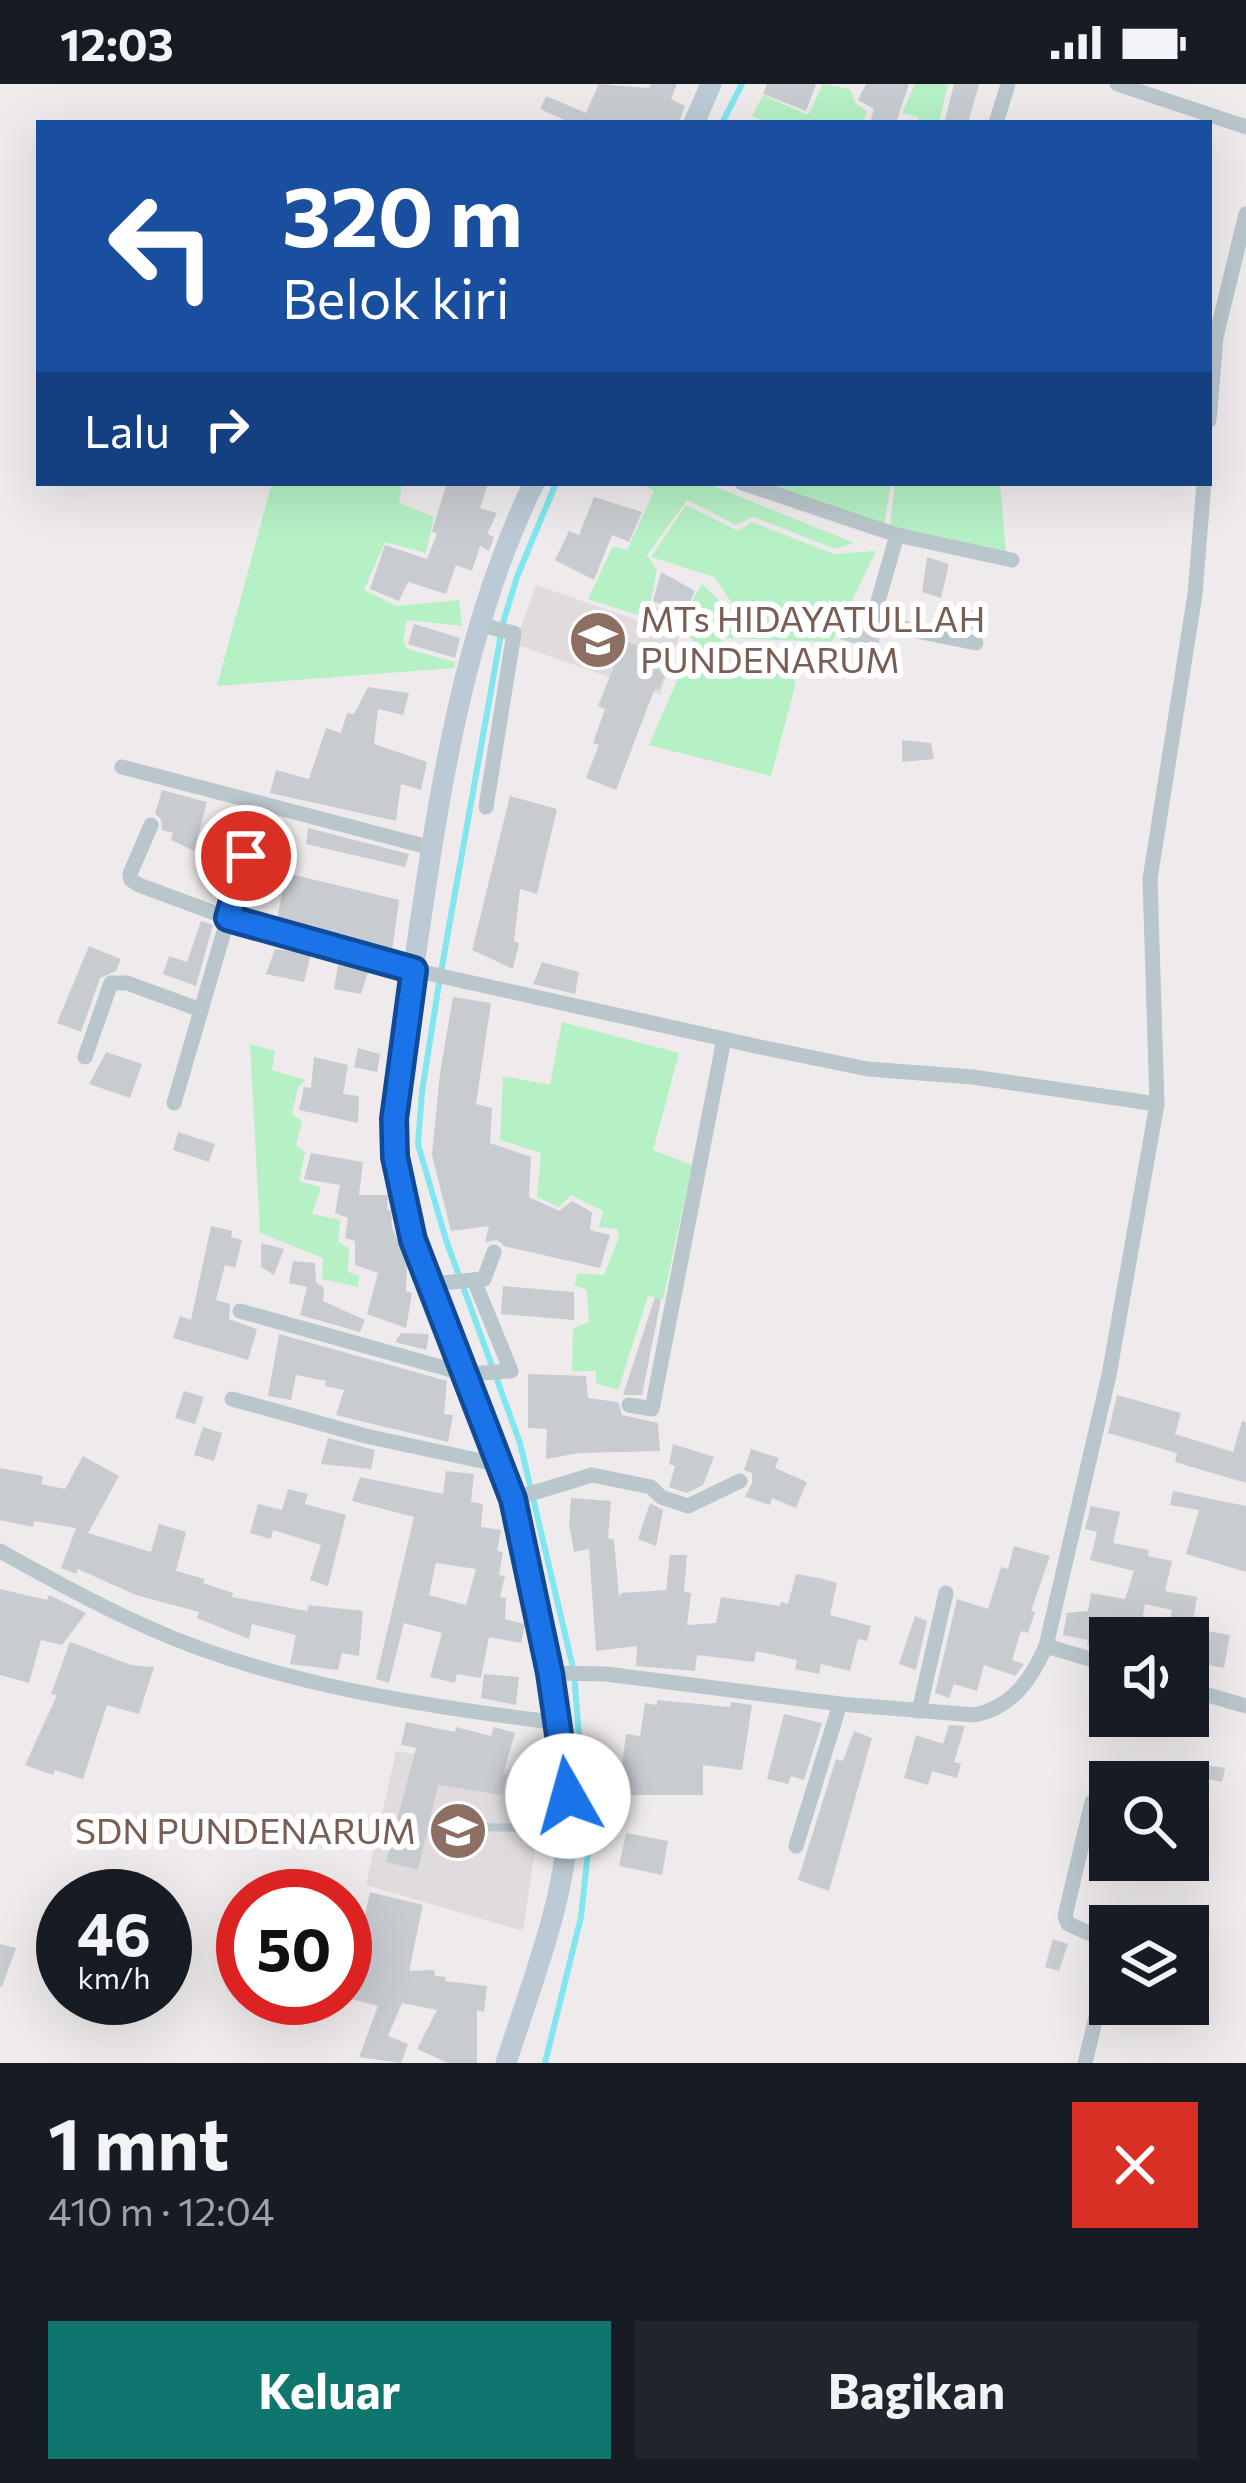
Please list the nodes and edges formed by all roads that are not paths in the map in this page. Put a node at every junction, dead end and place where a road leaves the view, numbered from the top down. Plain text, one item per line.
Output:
1 (710, 84) edge
2 (1008, 84) edge
3 (1117, 84) edge
4 (695, 120) edge
5 (997, 120) edge
6 (1246, 127) edge
7 (1246, 214) edge
8 (1212, 384) edge
9 (533, 486) edge
10 (751, 486) edge
11 (1204, 486) edge
12 (897, 535) junction
13 (1012, 560) dead end
14 (486, 626) junction
15 (976, 643) dead end
16 (122, 767) dead end
17 (486, 807) dead end
18 (151, 825) dead end
19 (432, 848) junction
20 (246, 856) dead end
21 (228, 918) junction
22 (419, 971) junction
23 (201, 1010) junction
24 (724, 1039) junction
25 (86, 1057) dead end
26 (174, 1103) dead end
27 (1157, 1105) junction
28 (494, 1252) dead end
29 (457, 1281) junction
30 (240, 1311) dead end
31 (485, 1373) junction
32 (232, 1399) dead end
33 (629, 1405) dead end
34 (500, 1465) junction
35 (740, 1481) dead end
36 (518, 1497) junction
37 (0, 1551) edge
38 (946, 1593) dead end
39 (1046, 1646) junction
40 (1089, 1659) edge
41 (556, 1673) junction
42 (1209, 1695) edge
43 (840, 1704) junction
44 (1246, 1706) edge
45 (919, 1711) junction
46 (559, 1723) junction
47 (1089, 1815) edge
48 (442, 1826) dead end
49 (568, 1829) junction
50 (796, 1846) dead end
51 (1089, 1933) edge
52 (1093, 2025) edge
53 (506, 2063) edge
54 (1084, 2063) edge

1 - 4 main road
2 - 5 street
3 - 6 street
7 - 8 street
9 - 14 main road
10 - 12 street
11 - 27 street
12 - 13 street
12 - 15 street
14 - 17 street
14 - 19 main road
16 - 19 street
18 - 21 street
19 - 22 main road
20 - 21 street
21 - 22 street
21 - 23 street
22 - 24 street
22 - 29 main road
23 - 25 street
23 - 26 street
24 - 27 street
24 - 33 street
27 - 39 street
28 - 29 street
29 - 31 main road
29 - 31 street
30 - 31 street
31 - 34 main road
32 - 34 street
34 - 36 main road
35 - 36 street
36 - 41 main road
37 - 46 street
38 - 45 street
39 - 40 street
39 - 45 street
41 - 43 street
41 - 46 main road
42 - 44 street
43 - 45 street
43 - 50 street
46 - 49 main road
47 - 51 street
48 - 49 lane
49 - 53 main road
52 - 54 street

